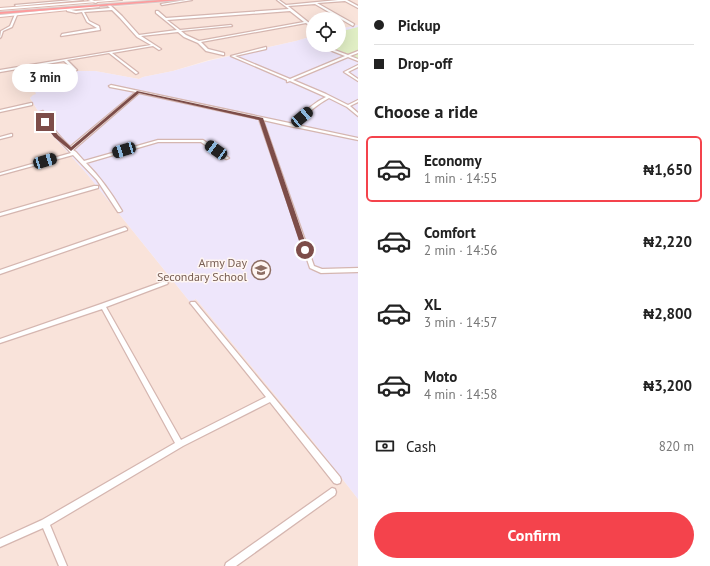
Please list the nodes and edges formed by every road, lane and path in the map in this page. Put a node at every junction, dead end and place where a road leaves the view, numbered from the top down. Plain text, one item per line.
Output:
1 (82, 0) edge
2 (89, 0) edge
3 (120, 0) edge
4 (153, 0) edge
5 (179, 0) edge
6 (192, 0) edge
7 (278, 0) edge
8 (345, 0) edge
9 (96, 2) junction
10 (315, 3) junction
11 (162, 4) dead end
12 (16, 5) dead end
13 (285, 6) junction
14 (110, 7) junction
15 (358, 7) edge
16 (68, 10) junction
17 (291, 10) junction
18 (82, 11) junction
19 (0, 12) edge
20 (157, 12) dead end
21 (16, 14) junction
22 (165, 19) junction
23 (306, 22) joint
24 (353, 25) dead end
25 (231, 26) dead end
26 (178, 31) junction
27 (62, 35) dead end
28 (0, 36) edge
29 (138, 36) junction
30 (199, 42) junction
31 (153, 45) junction
32 (265, 48) dead end
33 (160, 50) dead end
34 (337, 52) edge
35 (358, 52) edge
36 (110, 53) junction
37 (223, 54) dead end
38 (348, 56) junction
39 (65, 60) junction
40 (358, 60) edge
41 (358, 66) edge
42 (75, 70) dead end
43 (0, 71) edge
44 (136, 73) dead end
45 (358, 80) edge
46 (288, 81) junction
47 (111, 86) dead end
48 (138, 92) junction
49 (329, 97) junction
50 (358, 101) edge
51 (31, 104) dead end
52 (348, 106) junction
53 (0, 111) edge
54 (42, 112) dead end
55 (358, 115) edge
56 (261, 119) junction
57 (294, 126) junction
58 (11, 136) dead end
59 (0, 138) edge
60 (358, 139) edge
61 (73, 151) junction
62 (227, 158) dead end
63 (84, 162) junction
64 (0, 174) edge
65 (96, 187) dead end
66 (120, 212) dead end
67 (0, 216) edge
68 (125, 229) dead end
69 (358, 270) edge
70 (0, 272) edge
71 (165, 283) dead end
72 (193, 303) dead end
73 (103, 306) junction
74 (0, 342) edge
75 (271, 398) junction
76 (180, 444) junction
77 (337, 480) dead end
78 (332, 492) dead end
79 (45, 523) junction
80 (0, 543) edge
81 (63, 566) edge
82 (229, 566) edge

1 - 12 street
2 - 9 street
3 - 9 main road
4 - 19 highway
5 - 14 highway
6 - 11 street
7 - 13 street
8 - 10 street
8 - 15 street
9 - 19 main road
10 - 13 street
10 - 24 street
13 - 17 street
14 - 16 main road
14 - 18 street
14 - 19 highway
14 - 29 street
16 - 18 street
16 - 21 main road
17 - 22 street
17 - 23 street
18 - 27 street
19 - 21 main road
20 - 22 street
21 - 28 street
22 - 26 street
23 - 30 street
25 - 26 street
26 - 29 street
26 - 30 street
29 - 31 street
30 - 37 street
31 - 33 street
31 - 36 street
32 - 46 street
34 - 38 street
35 - 38 street
36 - 39 street
36 - 44 street
38 - 40 street
38 - 46 street
39 - 42 street
39 - 43 street
41 - 45 street
46 - 49 street
47 - 48 street
48 - 56 street
48 - 61 street
49 - 52 street
49 - 57 street
50 - 52 street
51 - 53 street
52 - 55 street
54 - 61 street
56 - 57 street
56 - 69 street
57 - 60 street
58 - 59 street
61 - 63 street
61 - 64 street
62 - 63 street
63 - 66 street
65 - 67 street
68 - 70 street
71 - 73 street
72 - 75 street
73 - 74 street
73 - 76 street
75 - 76 street
75 - 77 street
76 - 79 street
78 - 82 street
79 - 80 street
79 - 81 street

